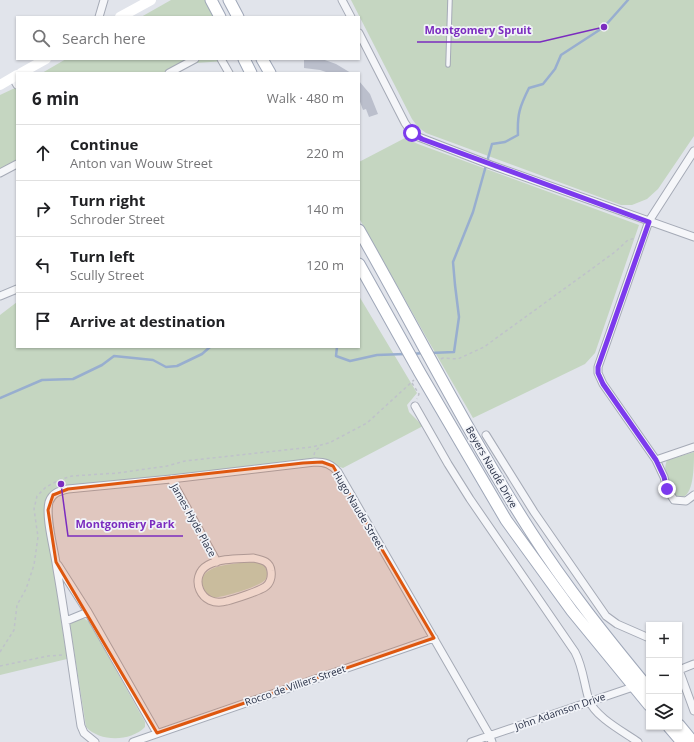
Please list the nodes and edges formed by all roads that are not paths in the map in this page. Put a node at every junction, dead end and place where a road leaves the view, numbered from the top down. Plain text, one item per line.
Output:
1 (104, 0) edge
2 (151, 0) edge
3 (211, 0) edge
4 (228, 0) edge
5 (342, 0) edge
6 (450, 0) edge
7 (99, 16) edge
8 (122, 16) edge
9 (219, 16) edge
10 (237, 16) edge
11 (350, 16) edge
12 (360, 35) edge
13 (44, 60) edge
14 (193, 60) edge
15 (222, 60) edge
16 (245, 60) edge
17 (263, 60) edge
18 (448, 65) dead end
19 (26, 72) edge
20 (171, 72) edge
21 (228, 72) edge
22 (251, 72) edge
23 (269, 72) edge
24 (16, 78) edge
25 (0, 85) edge
26 (694, 151) edge
27 (16, 165) edge
28 (0, 173) edge
29 (649, 222) junction
30 (360, 232) edge
31 (694, 237) edge
32 (360, 266) edge
33 (16, 289) edge
34 (0, 296) edge
35 (415, 406) road end
36 (486, 436) dead end
37 (694, 447) edge
38 (656, 460) junction
39 (171, 479) junction
40 (694, 495) edge
41 (56, 562) junction
42 (217, 562) junction
43 (88, 612) junction
44 (66, 621) junction
45 (646, 637) edge
46 (434, 638) junction
47 (694, 664) edge
48 (682, 669) edge
49 (682, 678) edge
50 (646, 683) edge
51 (646, 684) edge
52 (633, 687) junction
53 (590, 701) junction
54 (646, 702) edge
55 (694, 711) edge
56 (682, 729) edge
57 (672, 730) edge
58 (157, 733) junction
59 (491, 739) edge
60 (95, 742) edge
61 (133, 742) edge
62 (471, 742) edge
63 (638, 742) edge
64 (682, 742) edge
65 (693, 742) edge

1 - 7 street
2 - 8 main road
3 - 9 main road
4 - 10 main road
5 - 11 street
6 - 18 lane
12 - 29 street
13 - 19 main road
14 - 20 street
15 - 21 street
16 - 22 main road
17 - 23 main road
24 - 25 main road
26 - 29 street
27 - 28 street
29 - 31 street
29 - 38 street
30 - 50 main road, Beyers Naudé Drive
32 - 52 main road, Beyers Naudé Drive
33 - 34 street
35 - 53 street
36 - 45 street, Beyers Naudé Drive
37 - 38 street
38 - 40 street
39 - 41 street, Hugo Naude Street
39 - 42 street, James Hyde Place
39 - 46 street, Hugo Naude Street
41 - 43 street
41 - 44 street
42 - 42 street, James Hyde Place
43 - 44 street
43 - 58 street
44 - 60 street
46 - 58 street, Rocco de Villiers Street
46 - 59 street, Hugo Naude Street
47 - 48 street
49 - 55 street
51 - 52 street, John Adamson Drive
52 - 53 street, John Adamson Drive
52 - 54 main road, Beyers Naudé Drive
53 - 59 street, John Adamson Drive
53 - 63 street
56 - 65 main road
57 - 64 main road
58 - 61 street, Rocco de Villiers Street
59 - 62 street, John Adamson Drive

